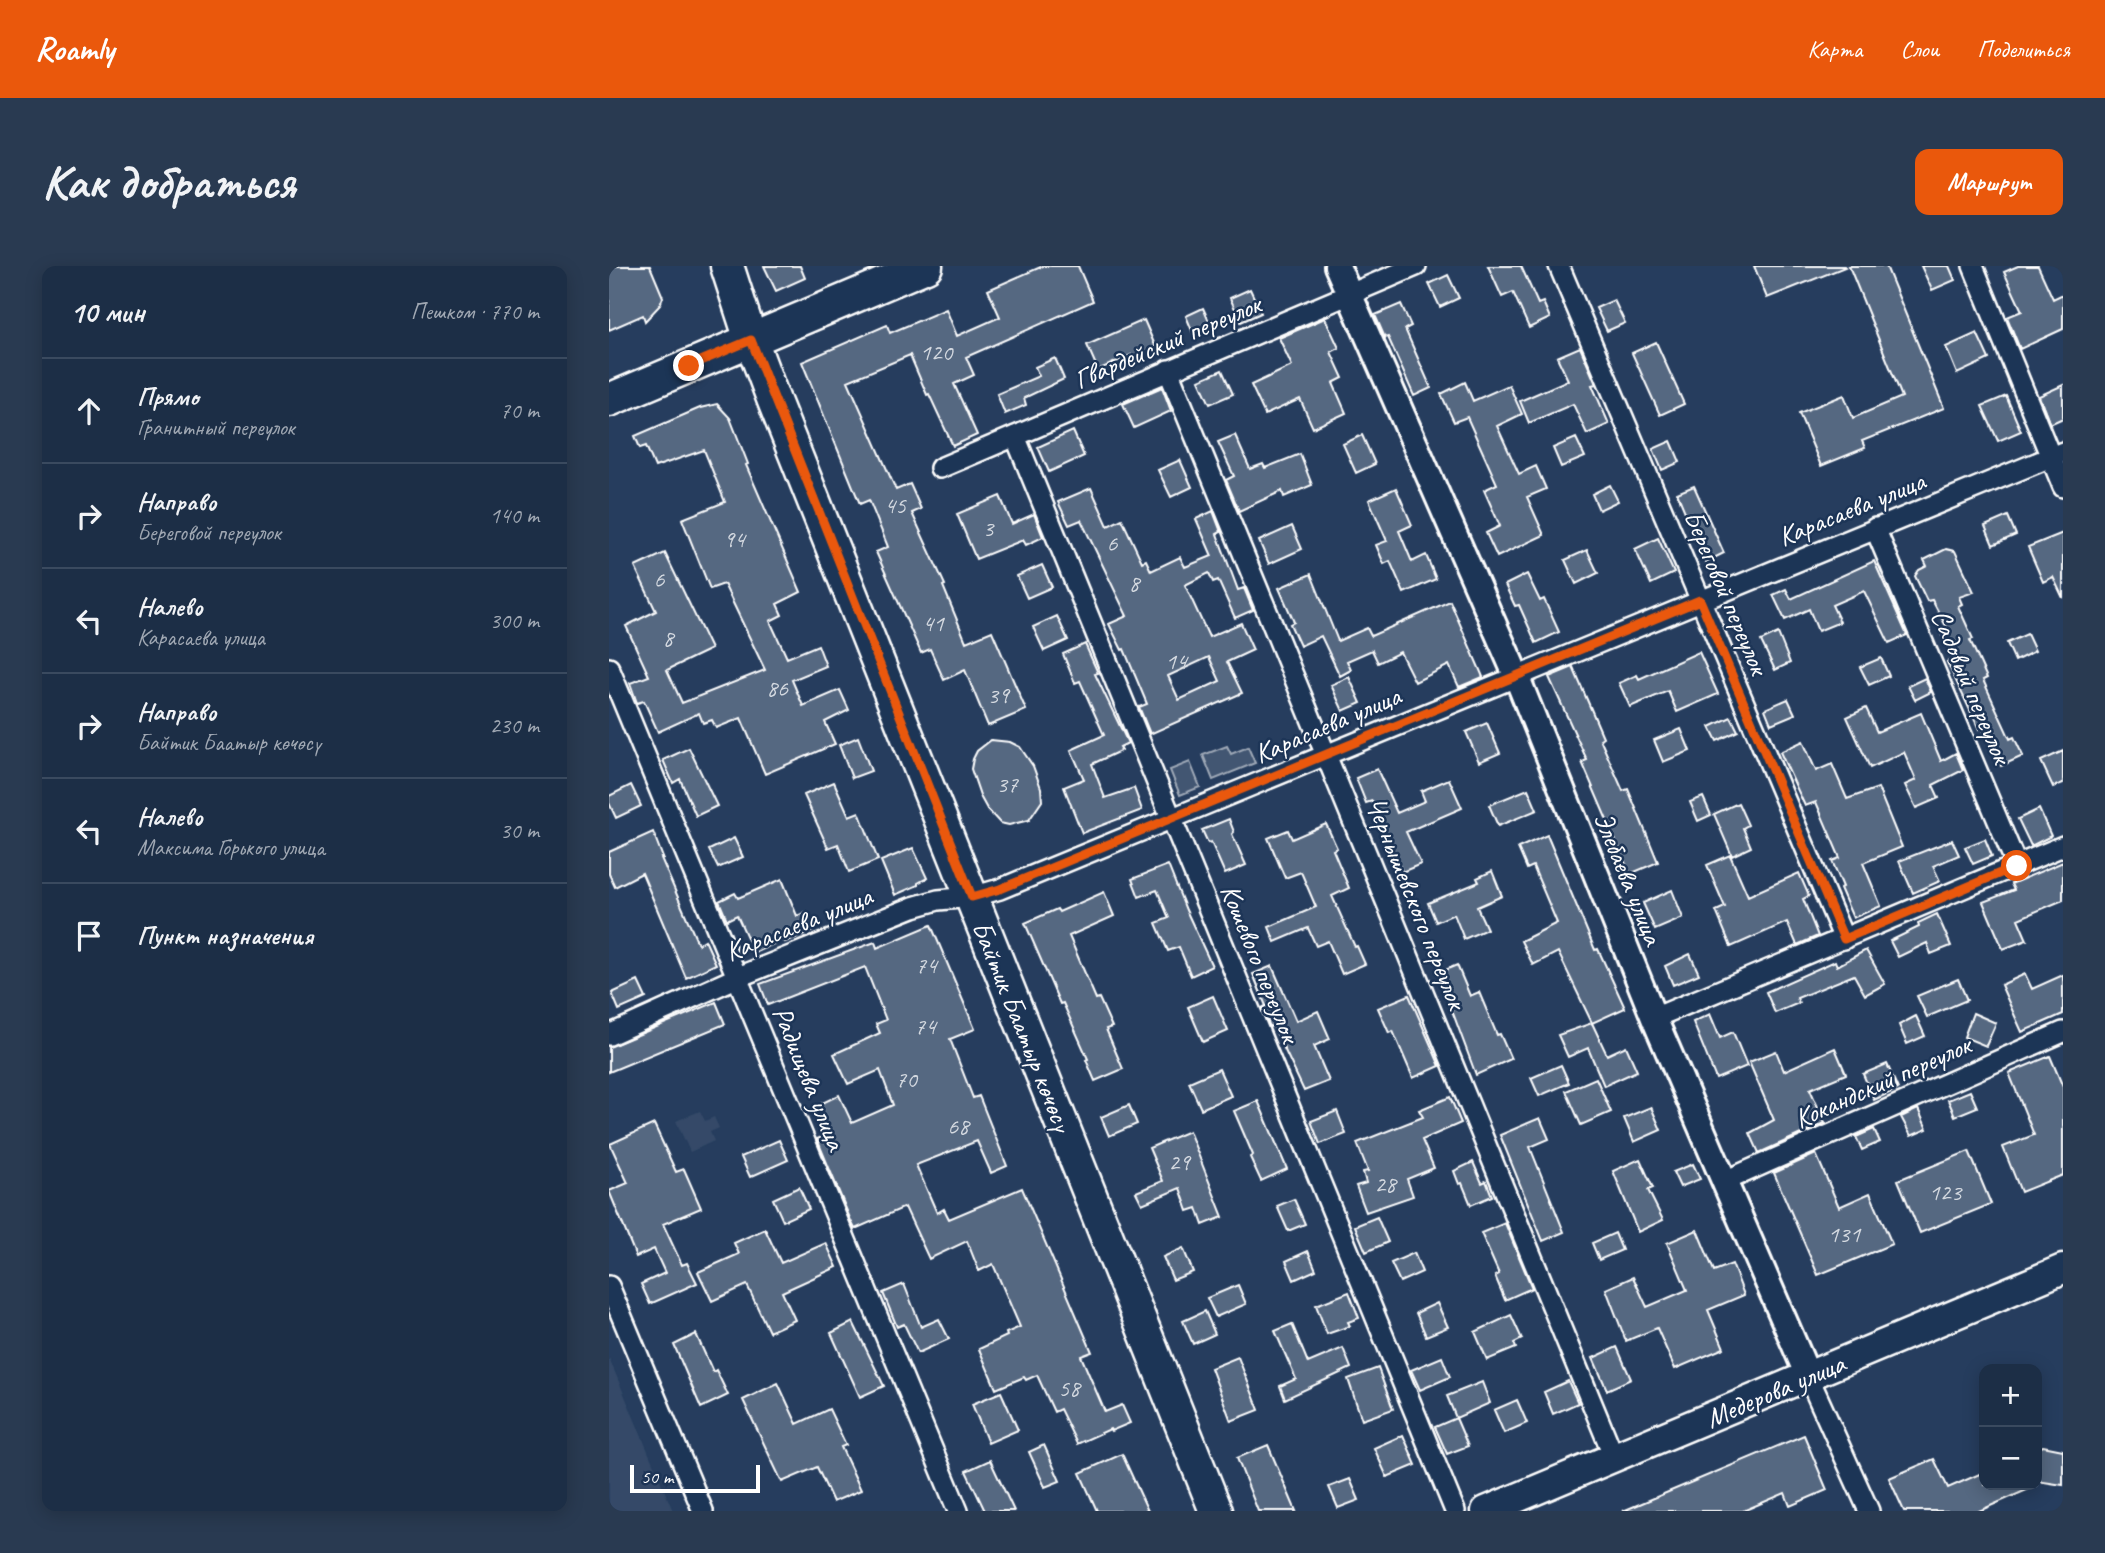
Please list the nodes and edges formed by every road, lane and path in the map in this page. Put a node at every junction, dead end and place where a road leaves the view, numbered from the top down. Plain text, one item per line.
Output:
1 (727, 266) edge
2 (926, 266) edge
3 (1337, 266) edge
4 (1416, 266) edge
5 (1559, 266) edge
6 (1973, 266) edge
7 (1349, 295) junction
8 (751, 340) junction
9 (1168, 370) junction
10 (609, 400) edge
11 (1015, 436) junction
12 (2057, 455) edge
13 (940, 468) dead end
14 (2063, 487) edge
15 (1875, 528) junction
16 (1700, 600) junction
17 (609, 668) edge
18 (1516, 675) junction
19 (1326, 754) junction
20 (1171, 818) junction
21 (2063, 846) edge
22 (2017, 866) junction
23 (972, 897) junction
24 (1844, 939) junction
25 (738, 976) junction
26 (1654, 1018) junction
27 (2063, 1032) edge
28 (609, 1035) edge
29 (1725, 1181) junction
30 (2063, 1269) edge
31 (609, 1286) edge
32 (1808, 1376) junction
33 (1614, 1458) junction
34 (703, 1511) edge
35 (958, 1511) edge
36 (1216, 1511) edge
37 (1455, 1511) edge
38 (1486, 1511) edge
39 (1869, 1511) edge

1 - 8 main road, Байтик Баатыр көчөсү
2 - 8 main road
3 - 7 street, Элебаева улица
4 - 7 street, Гвардейский переулок
5 - 16 street, Береговой переулок
6 - 12 street
7 - 9 street, Гвардейский переулок
7 - 18 street, Элебаева улица
8 - 10 main road
8 - 23 main road, Байтик Баатыр көчөсү
9 - 11 street, Гвардейский переулок
9 - 19 street, Чернышевского переулок
11 - 13 street, Гвардейский переулок
11 - 20 street, Кошевого переулок
12 - 14 street
12 - 15 street, Карасаева улица
15 - 16 street, Карасаева улица
15 - 22 street, Садовый переулок
16 - 18 street, Карасаева улица
16 - 24 street, Береговой переулок
17 - 25 street, Радищева улица
18 - 19 street, Карасаева улица
18 - 26 street, Элебаева улица
19 - 20 street, Карасаева улица
19 - 33 street, Чернышевского переулок
20 - 23 street, Карасаева улица
20 - 37 street, Кошевого переулок
21 - 22 street
22 - 24 street
23 - 25 street, Карасаева улица
23 - 36 main road, Байтик Баатыр көчөсү
24 - 26 street
25 - 28 street, Карасаева улица
25 - 35 street, Радищева улица
26 - 29 street, Элебаева улица
27 - 29 street, Кокандский переулок
29 - 32 street, Элебаева улица
30 - 32 main road, Медерова улица
31 - 34 street
32 - 33 main road, Медерова улица
32 - 39 street, Элебаева улица
33 - 38 main road, Медерова улица

